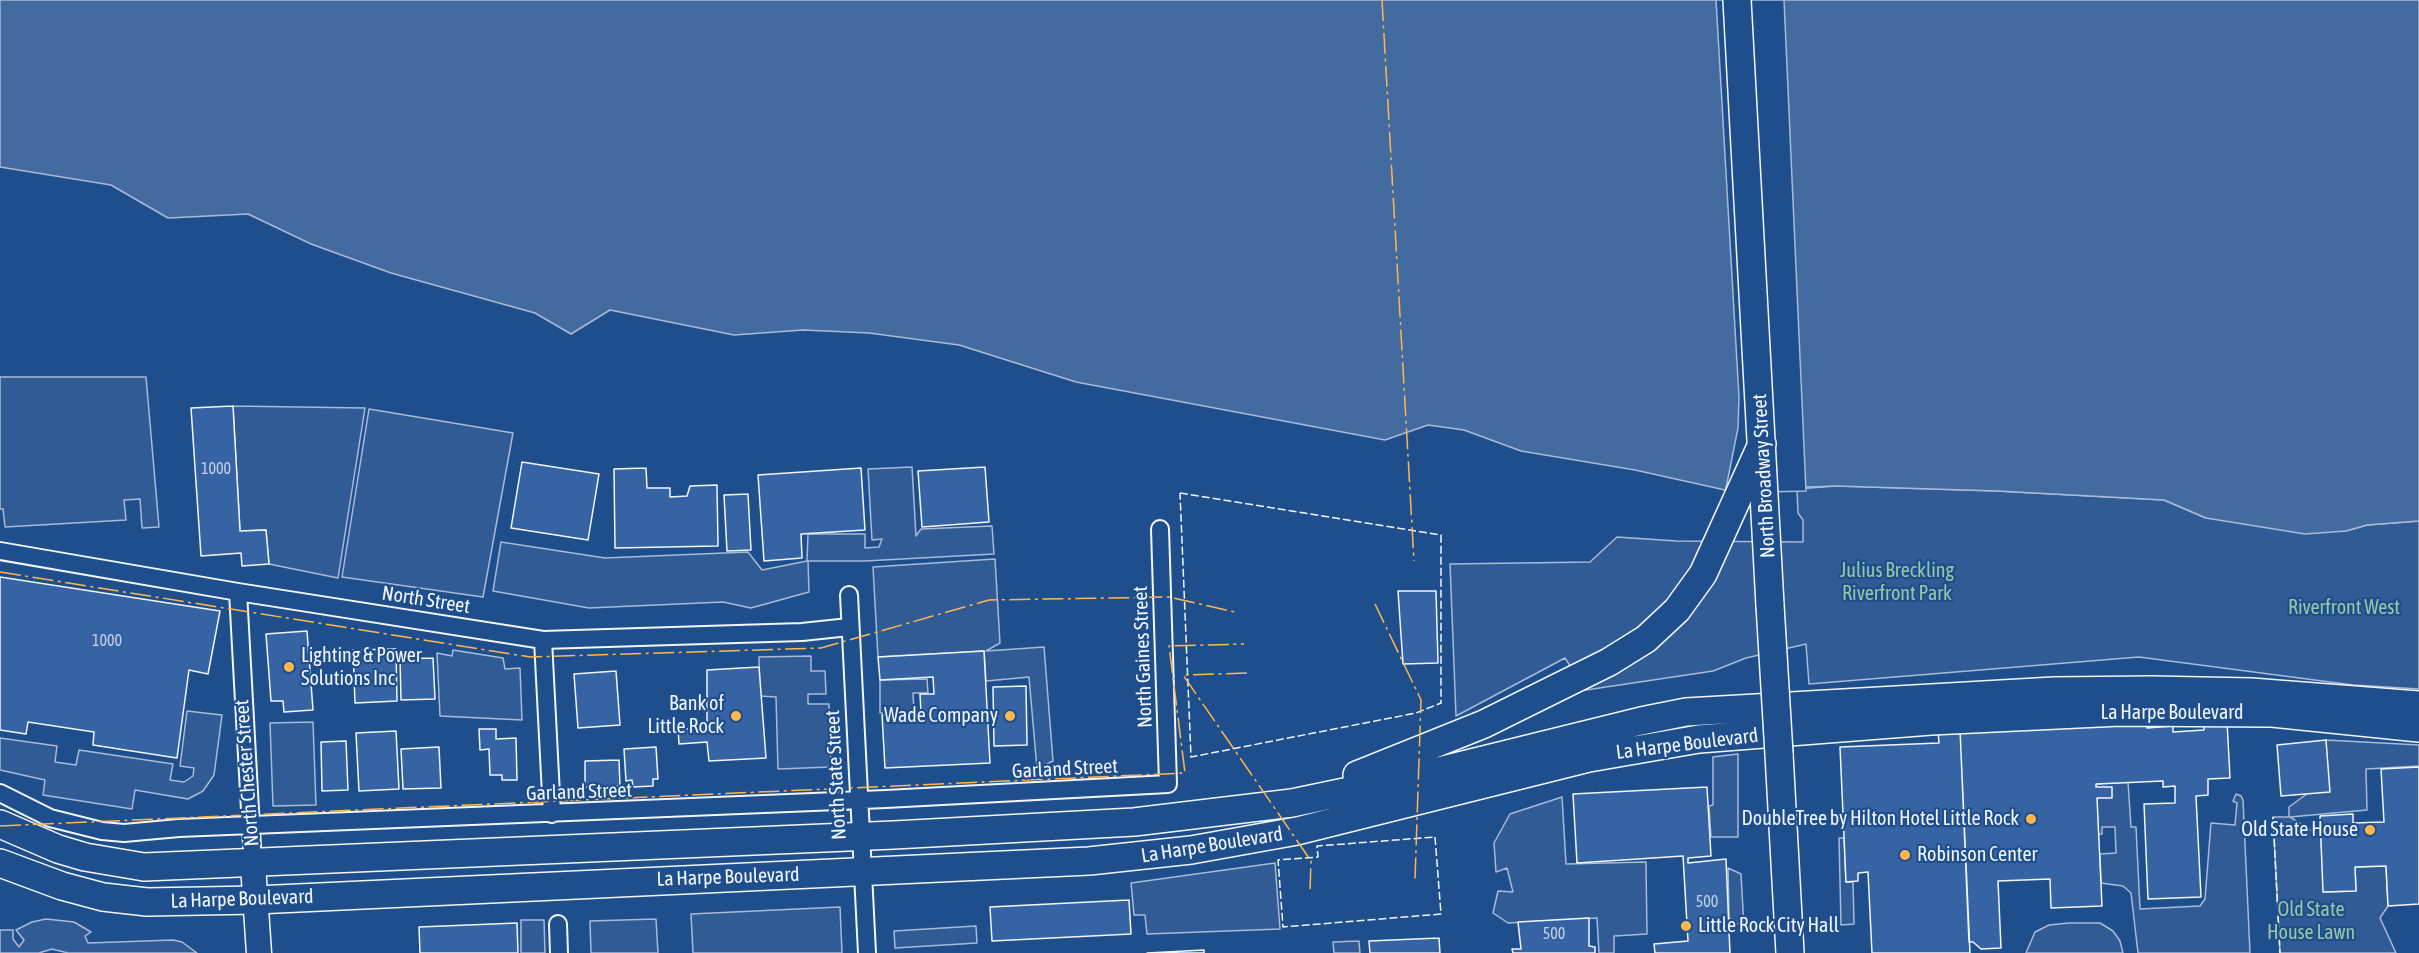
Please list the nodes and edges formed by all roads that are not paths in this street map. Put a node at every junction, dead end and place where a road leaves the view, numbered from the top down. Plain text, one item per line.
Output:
1 (1737, 0) edge
2 (1762, 444) junction
3 (1160, 529) dead end
4 (0, 551) edge
5 (238, 592) junction
6 (849, 595) dead end
7 (849, 627) junction
8 (543, 640) junction
9 (2419, 705) edge
10 (2419, 728) edge
11 (1168, 784) joint
12 (0, 794) edge
13 (858, 801) junction
14 (552, 814) junction
15 (0, 824) edge
16 (1089, 825) junction
17 (249, 826) junction
18 (860, 836) junction
19 (0, 863) edge
20 (254, 865) junction
21 (863, 871) junction
22 (256, 900) junction
23 (558, 924) dead end
24 (259, 953) edge
25 (559, 953) edge
26 (867, 953) edge
27 (1790, 953) edge

1 - 2 main road, North Broadway Street
2 - 16 main road
2 - 27 main road, North Broadway Street, bridge
3 - 11 street, North Gaines Street
4 - 5 street, North Street
5 - 8 street, North Street
5 - 17 street, North Chester Street
6 - 7 street, North State Street
7 - 8 street, North Street
7 - 13 street, North State Street
8 - 14 street
9 - 16 main road, La Harpe Boulevard
10 - 21 main road, La Harpe Boulevard
11 - 13 street, Garland Street
12 - 17 street, Garland Street
13 - 14 street, Garland Street
13 - 18 street, North State Street
14 - 17 street, Garland Street
15 - 20 main road, La Harpe Boulevard
16 - 18 main road, La Harpe Boulevard
17 - 20 street, North Chester Street
18 - 20 main road, La Harpe Boulevard
18 - 21 street, North State Street
19 - 22 main road, La Harpe Boulevard
20 - 22 main road, North Chester Street
21 - 22 main road, La Harpe Boulevard
21 - 26 street, North State Street
22 - 24 main road, North Chester Street
23 - 25 street

